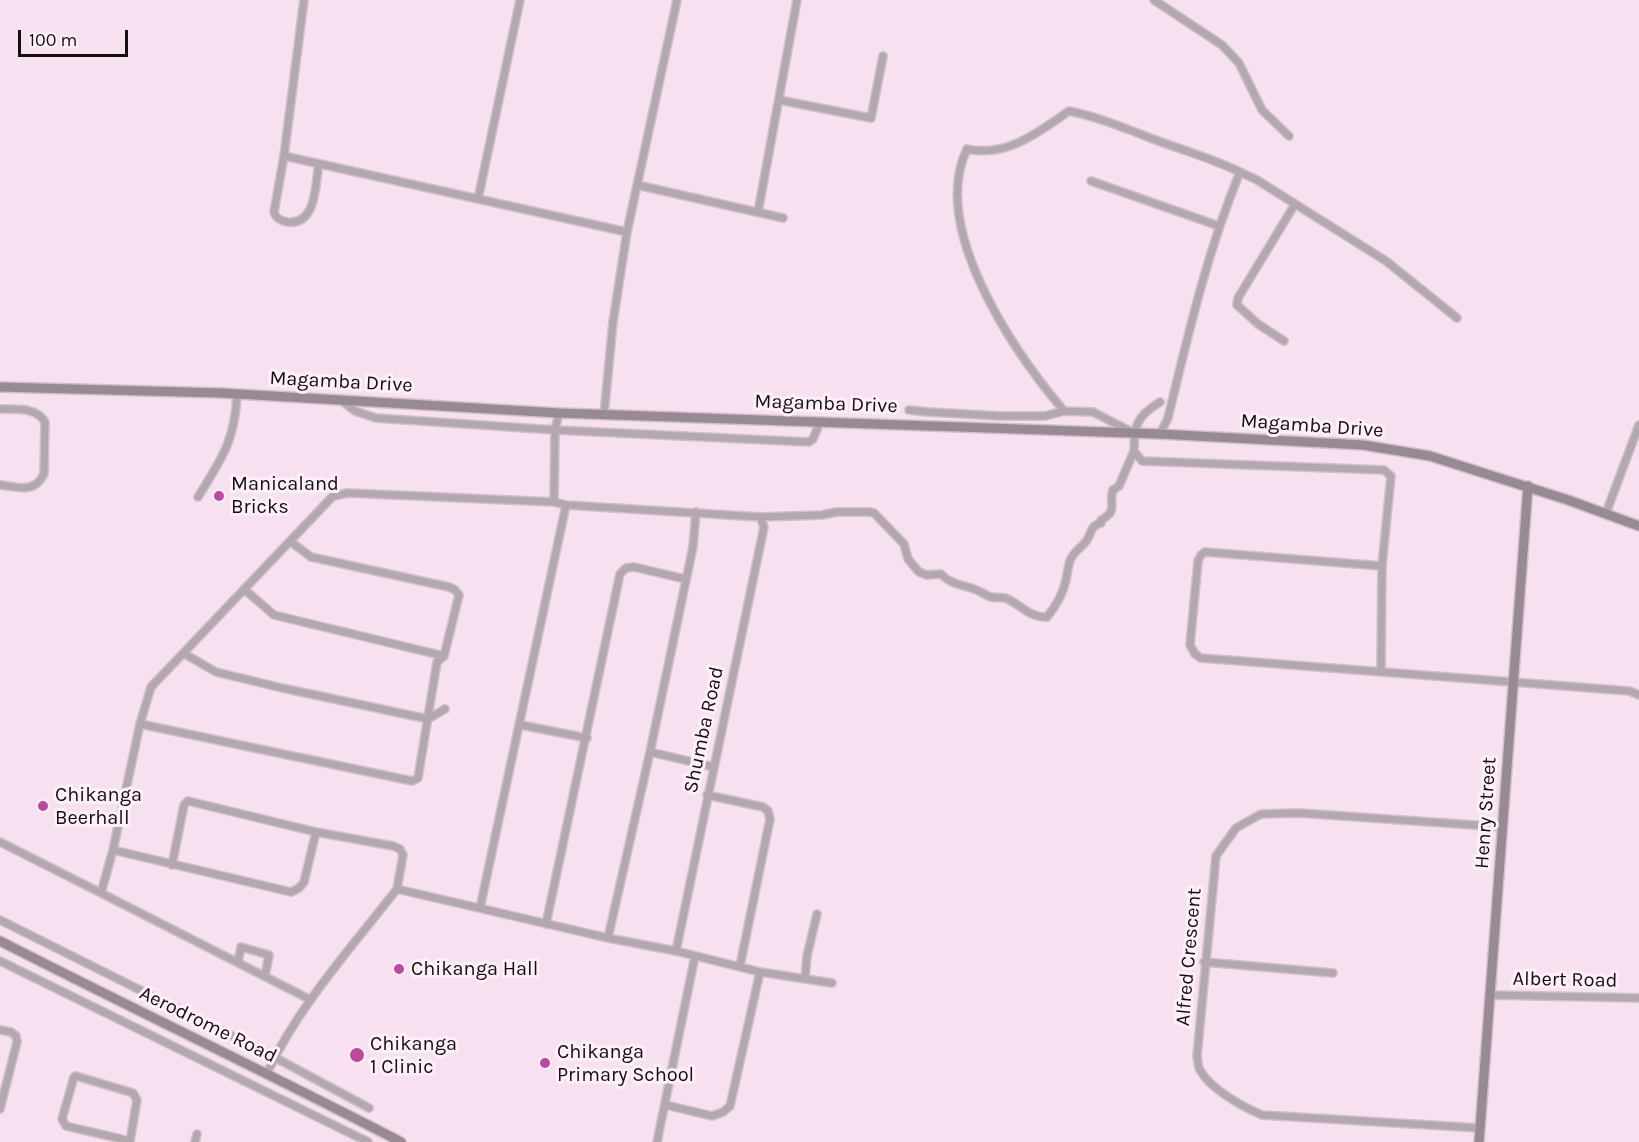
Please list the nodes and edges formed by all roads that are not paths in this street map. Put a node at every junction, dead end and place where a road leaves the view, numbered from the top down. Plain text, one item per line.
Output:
1 (304, 0) edge
2 (520, 0) edge
3 (677, 0) edge
4 (797, 0) edge
5 (1154, 0) edge
6 (883, 56) dead end
7 (779, 100) junction
8 (1289, 136) dead end
9 (284, 156) junction
10 (318, 164) junction
11 (1240, 172) junction
12 (1091, 181) dead end
13 (637, 185) junction
14 (478, 199) junction
15 (1295, 204) junction
16 (758, 212) junction
17 (783, 218) dead end
18 (1219, 226) junction
19 (627, 232) junction
20 (1457, 318) dead end
21 (1284, 341) dead end
22 (0, 387) edge
23 (237, 394) junction
24 (341, 400) junction
25 (1160, 402) dead end
26 (0, 408) edge
27 (909, 410) dead end
28 (1064, 411) junction
29 (559, 413) junction
30 (603, 415) junction
31 (820, 422) junction
32 (1639, 425) edge
33 (555, 430) junction
34 (1134, 433) junction
35 (1160, 434) junction
36 (1134, 451) junction
37 (0, 485) edge
38 (1528, 486) junction
39 (198, 497) dead end
40 (554, 502) junction
41 (566, 505) junction
42 (696, 512) junction
43 (1606, 513) junction
44 (760, 517) junction
45 (1639, 526) edge
46 (290, 541) junction
47 (1382, 566) junction
48 (685, 579) junction
49 (244, 589) junction
50 (183, 653) junction
51 (444, 656) junction
52 (1381, 671) junction
53 (1514, 683) junction
54 (1639, 695) edge
55 (445, 709) dead end
56 (428, 719) junction
57 (140, 724) junction
58 (521, 725) junction
59 (587, 738) junction
60 (650, 752) junction
61 (714, 767) junction
62 (707, 795) junction
63 (1503, 827) junction
64 (316, 832) junction
65 (0, 842) edge
66 (113, 850) junction
67 (172, 864) junction
68 (397, 890) junction
69 (101, 893) junction
70 (480, 908) junction
71 (817, 914) dead end
72 (0, 920) edge
73 (546, 924) junction
74 (608, 938) junction
75 (0, 941) edge
76 (676, 951) junction
77 (695, 956) junction
78 (0, 961) edge
79 (238, 962) junction
80 (1204, 962) junction
81 (740, 966) junction
82 (760, 972) junction
83 (1333, 973) dead end
84 (265, 976) junction
85 (805, 980) junction
86 (832, 983) dead end
87 (1490, 995) junction
88 (1639, 998) edge
89 (311, 999) junction
90 (0, 1030) edge
91 (274, 1058) junction
92 (267, 1073) junction
93 (666, 1105) junction
94 (369, 1108) dead end
95 (0, 1109) edge
96 (1480, 1128) junction
97 (197, 1134) dead end
98 (130, 1142) edge
99 (195, 1142) edge
100 (368, 1142) edge
101 (401, 1142) edge
102 (657, 1142) edge
103 (1479, 1142) edge

1 - 9 street
2 - 14 street
3 - 13 street
4 - 7 street
5 - 8 street
6 - 7 street
7 - 16 street
9 - 10 street
9 - 10 street
10 - 14 street
11 - 15 street
11 - 18 street
11 - 28 street
12 - 18 street
13 - 16 street
13 - 19 street
14 - 19 street
15 - 20 street
15 - 21 street
16 - 17 street
18 - 35 street
19 - 30 street
22 - 23 street, Magamba Drive
23 - 24 street, Magamba Drive
23 - 39 street
24 - 29 street, Magamba Drive
24 - 33 street
25 - 34 street
26 - 37 street
27 - 28 street
28 - 34 street
29 - 30 street, Magamba Drive
29 - 33 street
30 - 31 street, Magamba Drive
31 - 33 street
31 - 34 street, Magamba Drive
32 - 43 street
33 - 40 street
34 - 35 street, Magamba Drive
34 - 36 street
35 - 38 street, Magamba Drive
36 - 44 street
36 - 47 street
38 - 43 street, Magamba Drive
38 - 53 street, Henry Street
40 - 41 street
40 - 46 street
41 - 42 street
41 - 58 street
42 - 44 street
42 - 48 street
43 - 45 street, Magamba Drive
44 - 61 street, Shumba Road
46 - 49 street
46 - 51 street
47 - 52 street
47 - 52 street
48 - 59 street
48 - 60 street
49 - 50 street
49 - 51 street
50 - 56 street
50 - 57 street
51 - 56 street
52 - 53 street
53 - 54 street
53 - 63 street, Henry Street
55 - 56 street
56 - 57 street
57 - 66 street
58 - 59 street
58 - 70 street
59 - 73 street
60 - 61 street
60 - 74 street
61 - 62 street, Shumba Road
62 - 76 street, Shumba Road
62 - 81 street
63 - 80 street, Alfred Crescent
63 - 87 street, Henry Street
64 - 67 street
64 - 67 street
64 - 68 street
65 - 69 street
66 - 67 street
66 - 69 street
68 - 70 street
68 - 89 street
69 - 79 street
70 - 73 street
71 - 85 street
72 - 91 street
73 - 74 street
74 - 76 street
75 - 92 street, Aerodrome Road
76 - 77 street
77 - 81 street
77 - 93 street
78 - 100 street
79 - 84 street
79 - 84 street
80 - 83 street
80 - 96 street, Alfred Crescent
81 - 82 street
82 - 85 street
82 - 93 street
84 - 89 street
85 - 86 street
87 - 88 street, Albert Road
87 - 96 street, Henry Street
89 - 91 street
90 - 95 street
91 - 92 street
91 - 94 street
92 - 101 street, Aerodrome Road
93 - 102 street
96 - 103 street, Henry Street
97 - 99 street
98 - 98 street

